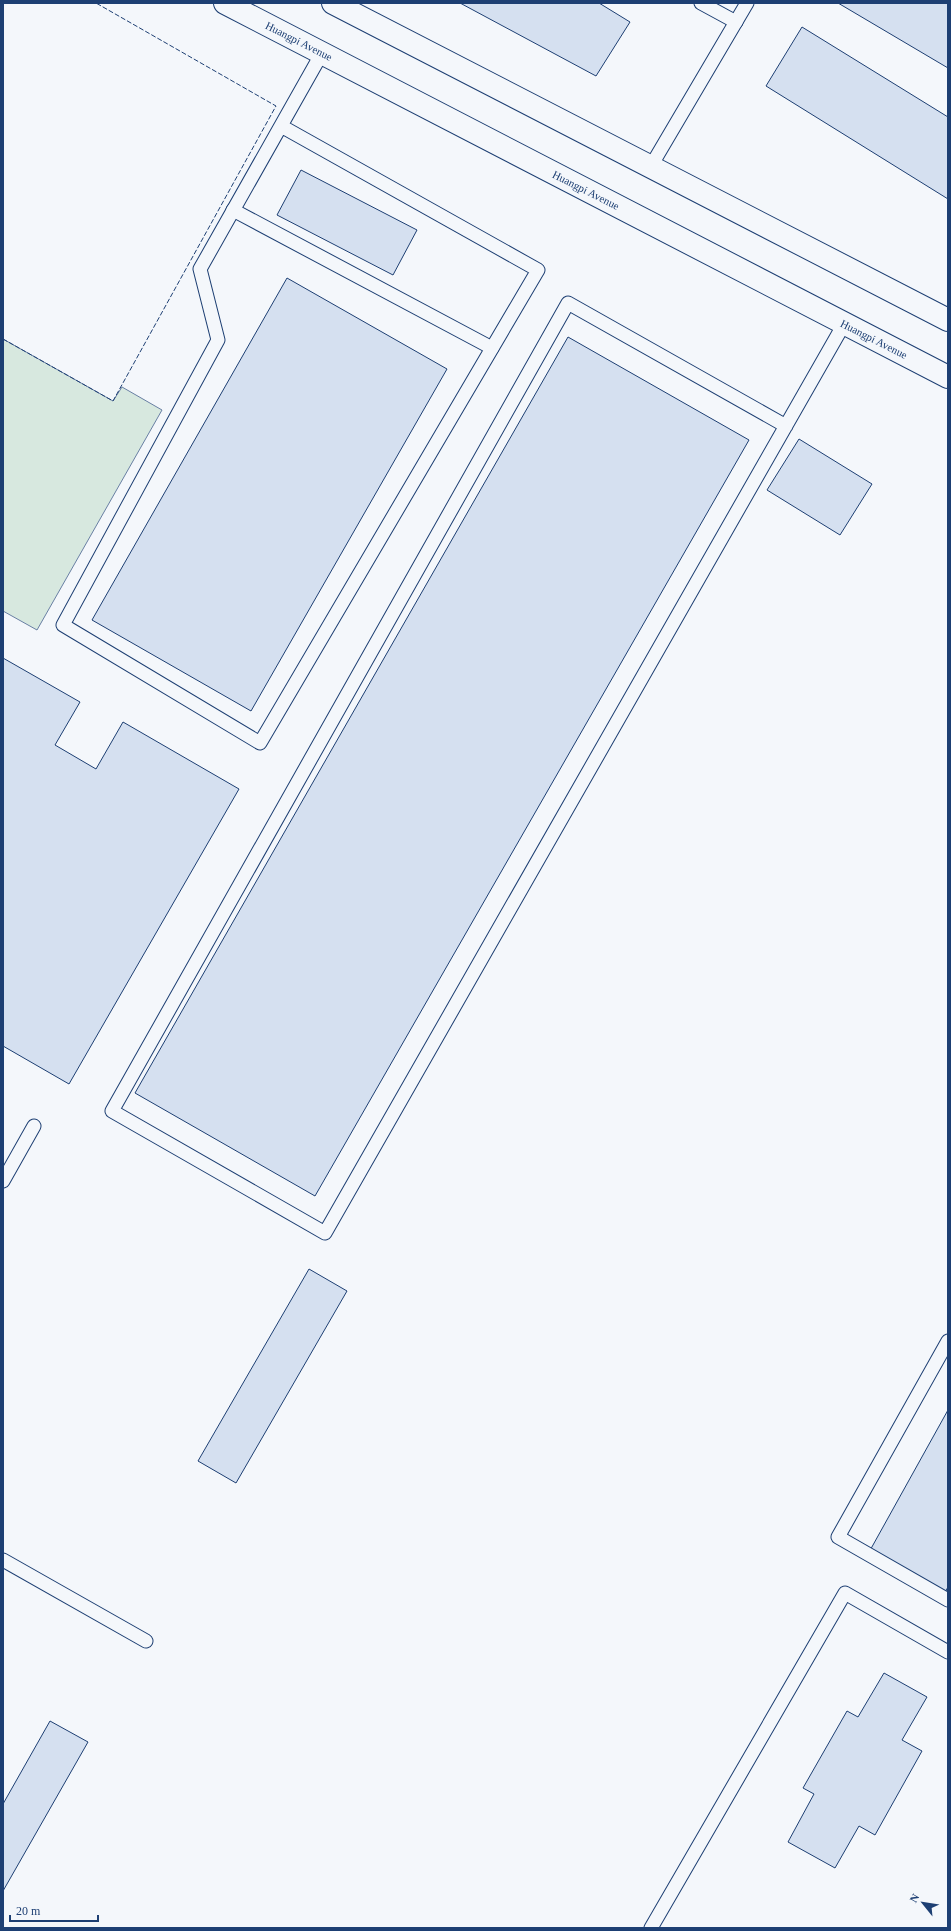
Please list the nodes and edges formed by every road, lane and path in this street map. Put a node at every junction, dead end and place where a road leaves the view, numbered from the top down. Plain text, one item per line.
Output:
1 (225, 3) edge
2 (333, 3) edge
3 (701, 3) edge
4 (747, 3) edge
5 (736, 22) junction
6 (322, 53) junction
7 (281, 126) junction
8 (650, 166) junction
9 (233, 210) junction
10 (948, 320) edge
11 (844, 324) junction
12 (492, 348) junction
13 (948, 377) edge
14 (786, 426) junction
15 (34, 1126) dead end
16 (3, 1181) edge
17 (948, 1341) edge
18 (3, 1560) edge
19 (948, 1600) edge
20 (146, 1641) dead end
21 (948, 1652) edge
22 (651, 1928) edge

1 - 6 street, Huangpi Avenue
2 - 8 street
3 - 5 lane
4 - 5 lane
5 - 8 lane
6 - 7 lane
6 - 11 street, Huangpi Avenue
7 - 9 lane
7 - 12 lane
8 - 10 street
9 - 12 lane
9 - 12 lane
11 - 13 street, Huangpi Avenue
11 - 14 lane
14 - 14 lane
15 - 16 lane
17 - 19 lane
18 - 20 lane
21 - 22 lane

